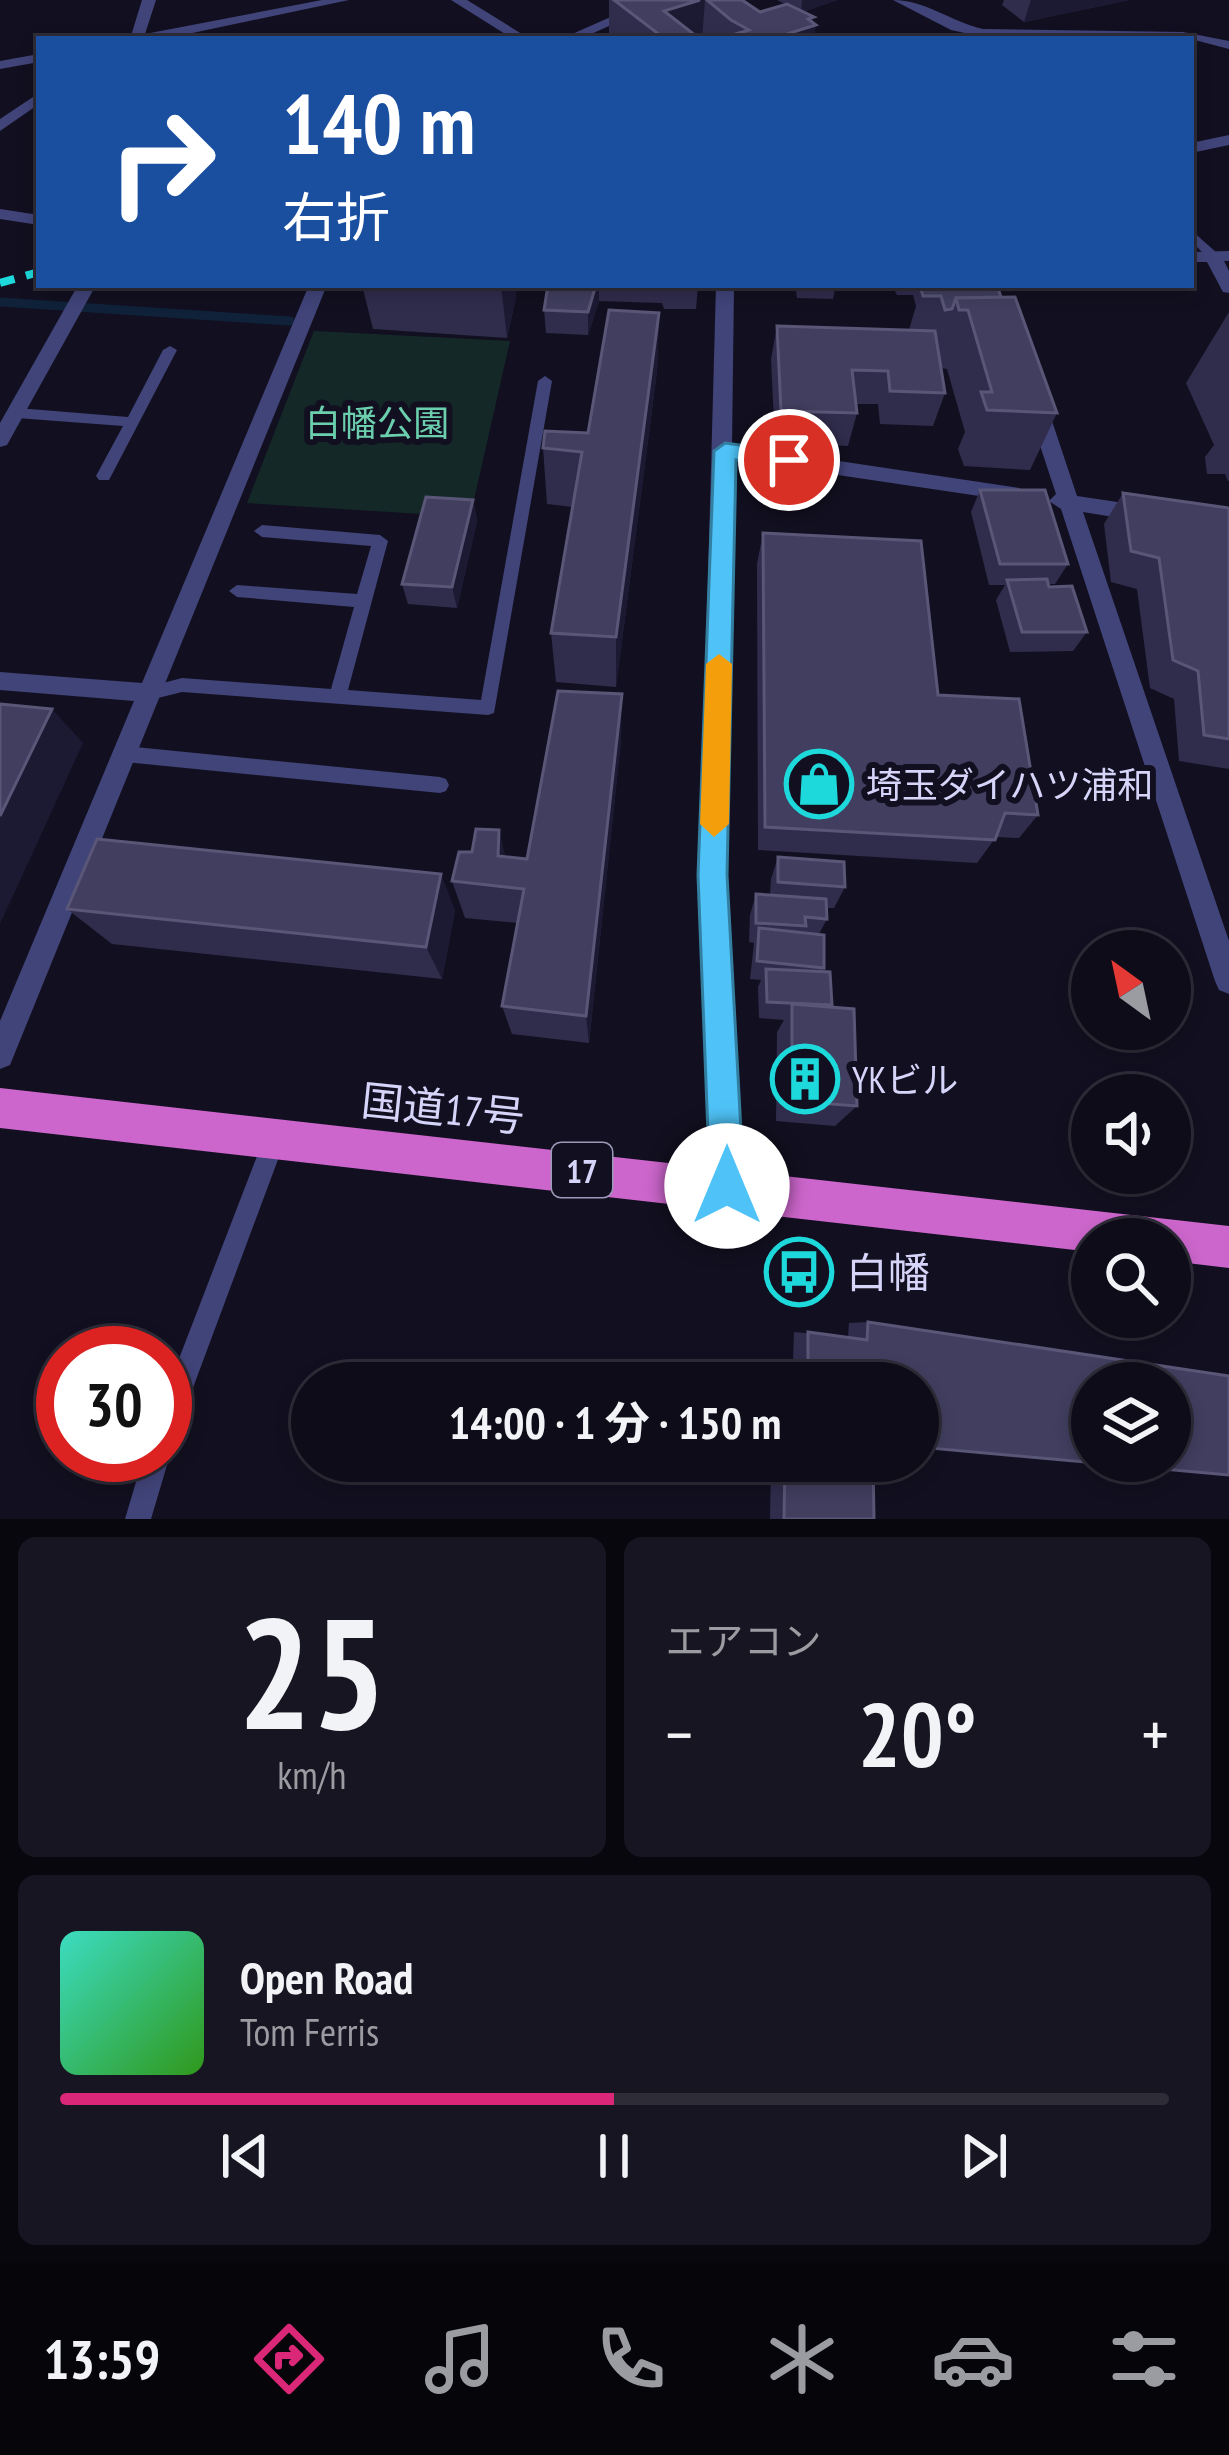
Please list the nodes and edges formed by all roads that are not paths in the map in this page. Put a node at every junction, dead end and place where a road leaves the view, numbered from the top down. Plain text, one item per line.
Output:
1 (149, 0) edge
2 (342, 0) edge
3 (458, 0) edge
4 (660, 0) edge
5 (900, 0) edge
6 (141, 36) edge
7 (156, 36) edge
8 (518, 36) edge
9 (575, 36) edge
10 (1183, 36) edge
11 (1194, 38) edge
12 (1229, 45) edge
13 (36, 59) edge
14 (0, 65) edge
15 (36, 99) edge
16 (0, 126) edge
17 (1229, 140) edge
18 (1194, 147) edge
19 (0, 214) edge
20 (36, 220) edge
21 (1194, 235) edge
22 (1221, 256) edge
23 (1229, 287) edge
24 (85, 288) edge
25 (317, 288) edge
26 (725, 288) edge
27 (170, 350) dead end
28 (545, 381) dead end
29 (1032, 394) edge
30 (16, 413) junction
31 (133, 422) junction
32 (0, 440) edge
33 (725, 451) junction
34 (104, 476) dead end
35 (1070, 503) junction
36 (1161, 517) edge
37 (262, 531) dead end
38 (237, 591) dead end
39 (363, 601) junction
40 (0, 681) edge
41 (150, 693) junction
42 (337, 697) junction
43 (124, 754) junction
44 (440, 785) dead end
45 (1229, 981) edge
46 (0, 1055) edge
47 (0, 1108) edge
48 (274, 1138) junction
49 (727, 1186) junction
50 (1071, 1228) edge
51 (1191, 1242) edge
52 (1229, 1247) edge
53 (192, 1356) edge
54 (149, 1482) edge
55 (139, 1519) edge

1 - 6 street
2 - 7 street
3 - 8 street
4 - 9 street
5 - 10 street
11 - 12 street
13 - 14 street
15 - 16 street
17 - 18 street
19 - 20 street
21 - 22 lane
22 - 23 street
24 - 30 street
25 - 41 street
26 - 33 street
27 - 31 lane
28 - 42 lane
29 - 35 street
30 - 31 lane
30 - 32 street
31 - 34 lane
33 - 35 street
33 - 49 street
35 - 36 street
35 - 45 street
37 - 39 lane
38 - 39 lane
39 - 42 lane
40 - 41 street
41 - 42 lane
41 - 43 street
43 - 44 lane
43 - 46 street
47 - 48 highway, 国道17号 / 17
48 - 49 highway, 国道17号 / 17
48 - 53 lane
49 - 50 highway, 国道17号 / 17
51 - 52 highway, 国道17号 / 17
54 - 55 lane

